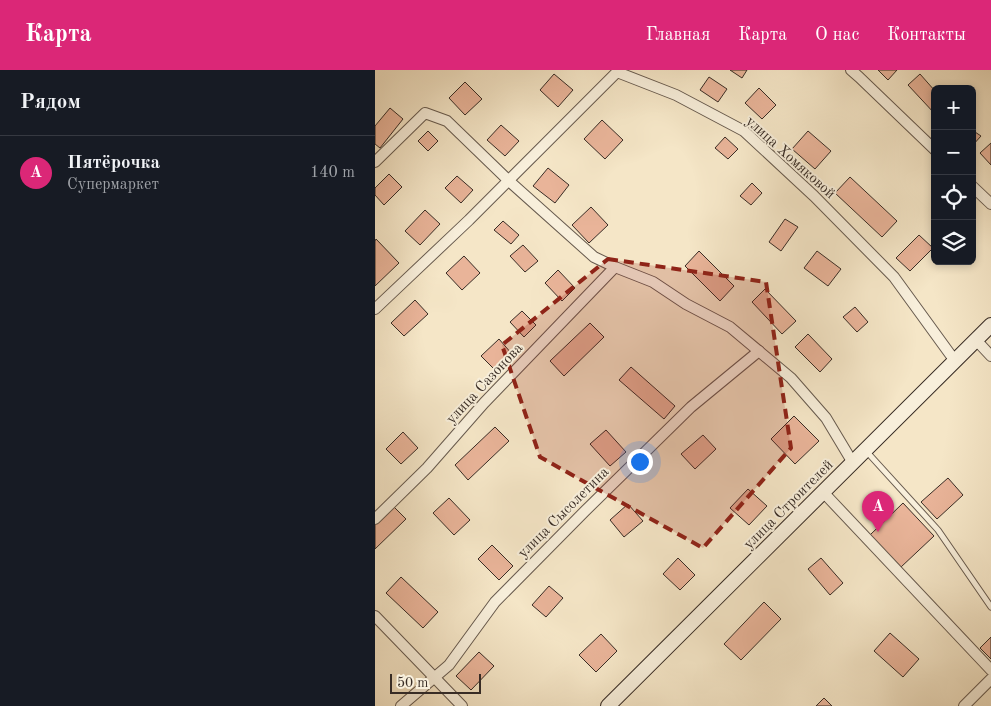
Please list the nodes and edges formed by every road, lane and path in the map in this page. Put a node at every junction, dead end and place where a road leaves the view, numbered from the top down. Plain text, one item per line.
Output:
1 (851, 70) edge
2 (931, 146) edge
3 (375, 162) edge
4 (509, 181) junction
5 (976, 190) edge
6 (991, 204) edge
7 (615, 267) junction
8 (375, 309) edge
9 (991, 325) edge
10 (976, 340) junction
11 (759, 351) junction
12 (991, 356) edge
13 (955, 361) junction
14 (865, 450) junction
15 (853, 462) junction
16 (823, 492) junction
17 (375, 519) edge
18 (991, 607) edge
19 (375, 616) edge
20 (991, 670) edge
21 (434, 677) junction
22 (991, 679) edge
23 (401, 706) edge
24 (462, 706) edge
25 (609, 706) edge
26 (964, 706) edge

1 - 2 street
3 - 4 street
4 - 7 street
4 - 8 street, улица Хомяковой
4 - 13 street, улица Хомяковой
5 - 6 street
7 - 11 street
7 - 17 street, улица Сазонова
9 - 10 main road, улица Строителей
10 - 12 street
10 - 13 main road, улица Строителей
11 - 15 street
11 - 21 street, улица Сысолетина
13 - 14 main road, улица Строителей
14 - 15 main road, улица Строителей
14 - 18 lane
15 - 16 main road, улица Строителей
16 - 20 street
16 - 25 main road, улица Строителей
19 - 21 street
21 - 23 street, улица Сысолетина
21 - 24 street
22 - 26 street

